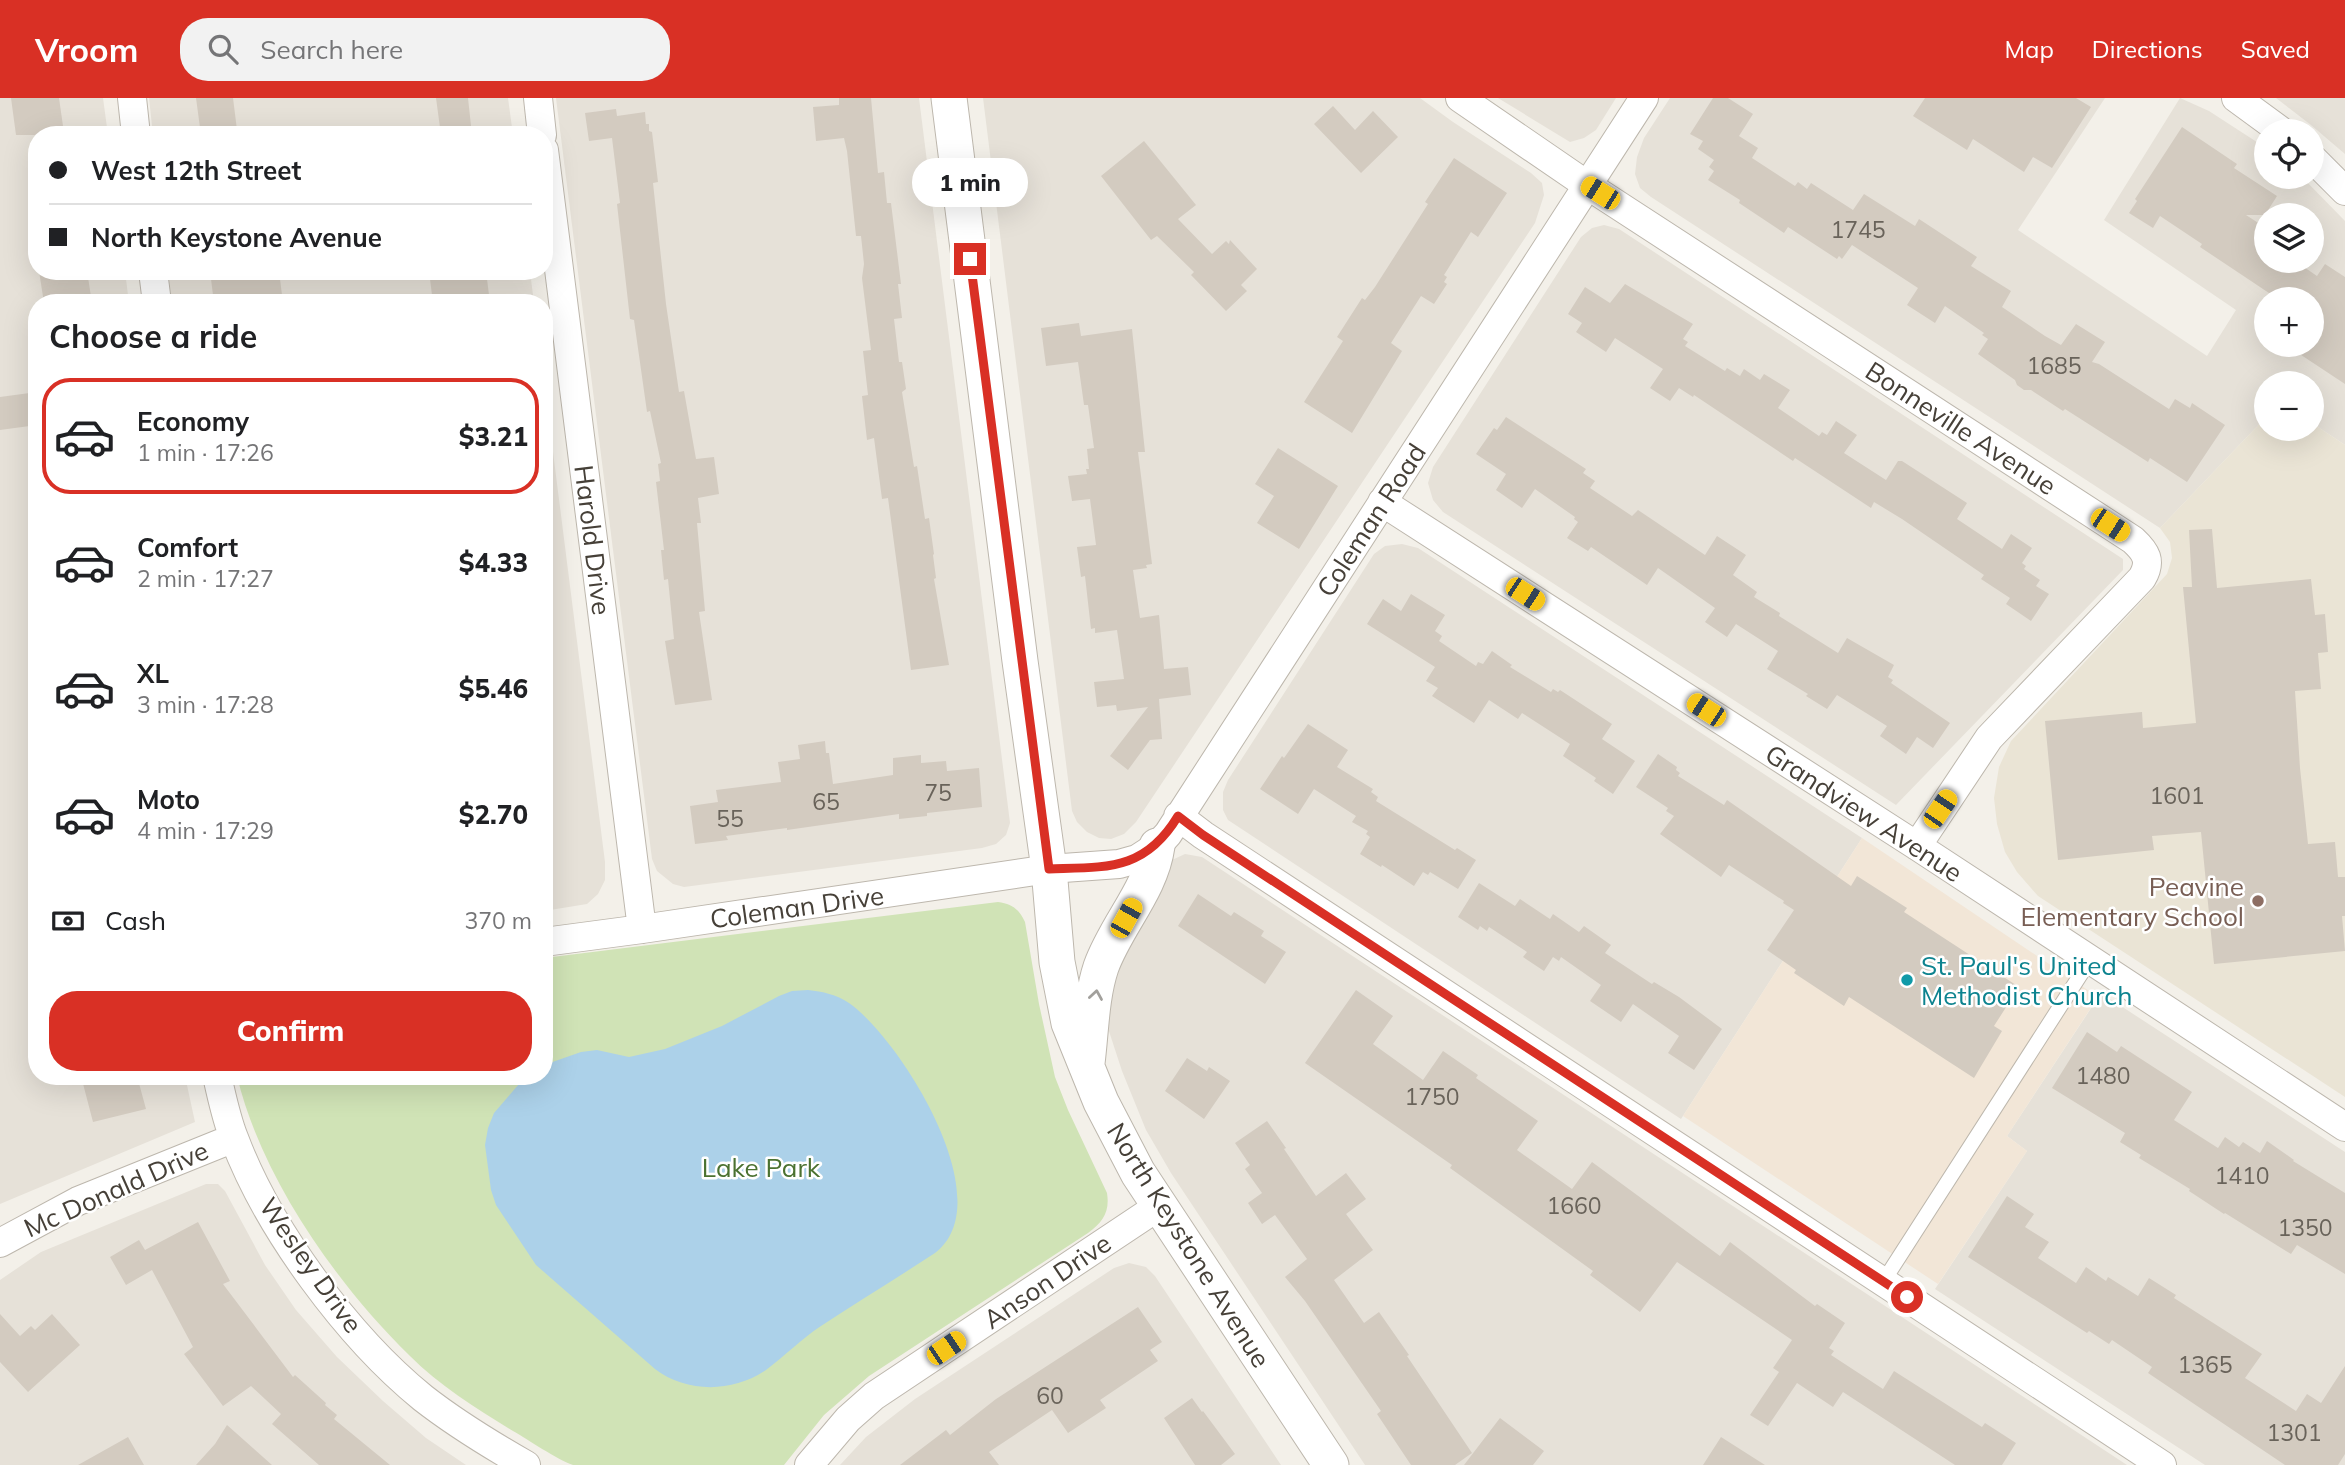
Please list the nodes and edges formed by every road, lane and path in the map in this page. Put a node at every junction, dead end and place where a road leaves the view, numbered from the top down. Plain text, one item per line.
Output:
1 (132, 98) edge
2 (538, 98) edge
3 (949, 98) edge
4 (1460, 98) edge
5 (1644, 98) edge
6 (2236, 98) edge
7 (2265, 119) edge
8 (135, 126) edge
9 (541, 126) edge
10 (2324, 170) edge
11 (1587, 185) junction
12 (2345, 191) edge
13 (553, 222) edge
14 (1382, 502) junction
15 (1178, 816) junction
16 (1157, 846) junction
17 (1917, 846) junction
18 (1049, 869) junction
19 (642, 929) junction
20 (553, 941) edge
21 (2090, 960) junction
22 (1087, 1063) junction
23 (219, 1085) edge
24 (2345, 1127) edge
25 (234, 1138) junction
26 (1159, 1206) junction
27 (0, 1243) edge
28 (1884, 1282) junction
29 (526, 1465) edge
30 (809, 1465) edge
31 (1331, 1465) edge
32 (2162, 1465) edge

1 - 8 street
2 - 9 street
3 - 18 street, North Keystone Avenue
4 - 11 street, Bonneville Avenue
5 - 11 street, Coleman Road
6 - 7 street
10 - 12 street
11 - 14 street, Coleman Road
11 - 17 street, Bonneville Avenue
13 - 19 street, Harold Drive
14 - 15 street, Coleman Road
14 - 17 street, Grandview Avenue
15 - 16 street, Coleman Road
15 - 28 street
16 - 18 street, Coleman Road
22 -> 16 street
17 - 21 street, Grandview Avenue
18 - 19 street, Coleman Drive
18 - 22 street, North Keystone Avenue
19 - 20 street, Coleman Drive
21 - 24 street, Grandview Avenue
21 - 28 lane
22 - 26 street, North Keystone Avenue
23 - 25 street, Wesley Drive
25 - 27 street, Mc Donald Drive
25 - 29 street, Wesley Drive
26 - 30 street, Anson Drive
26 - 31 street, North Keystone Avenue
28 - 32 street

